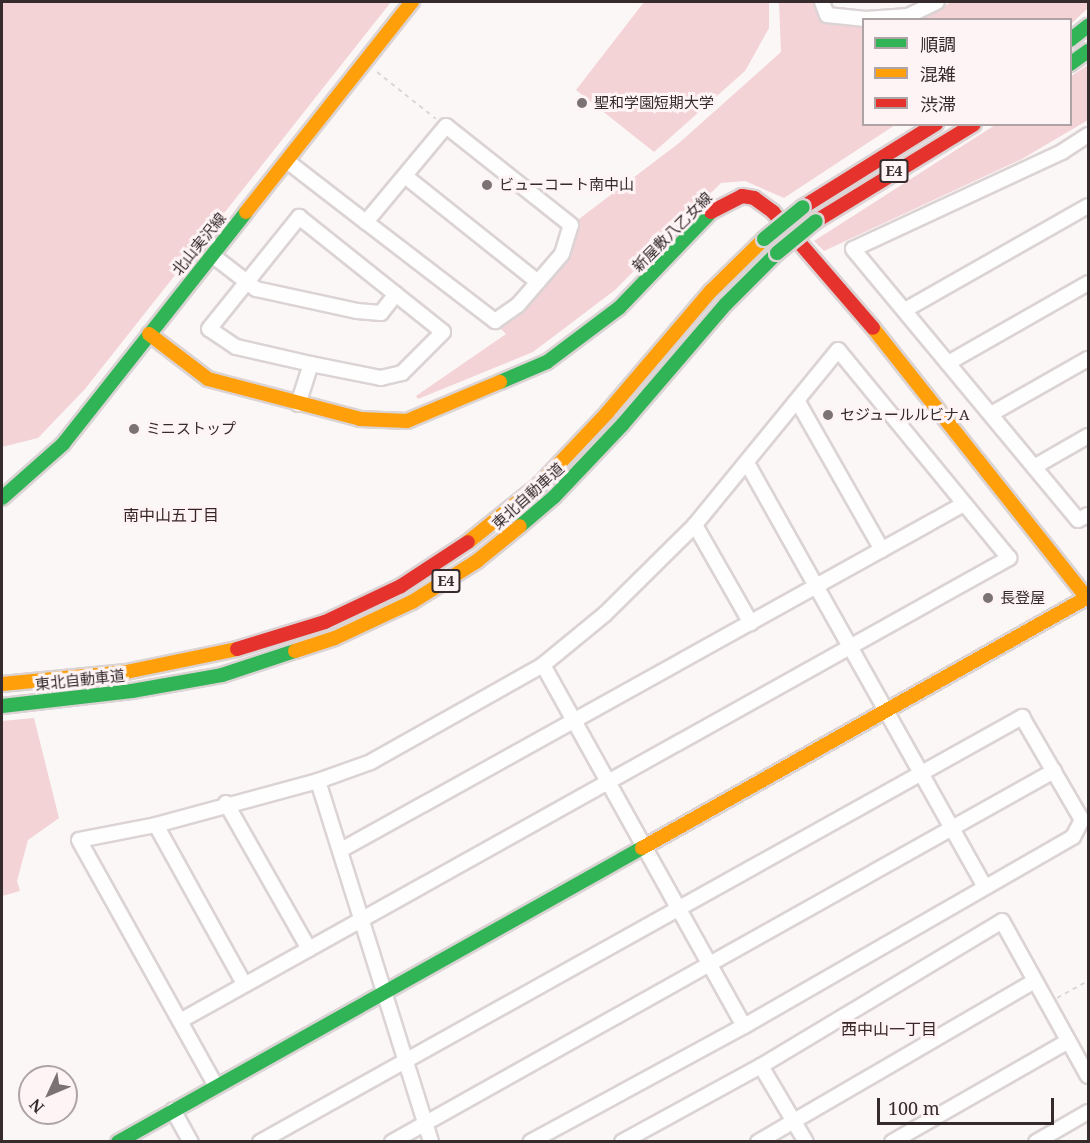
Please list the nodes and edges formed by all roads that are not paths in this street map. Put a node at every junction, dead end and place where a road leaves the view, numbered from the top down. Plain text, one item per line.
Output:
1 (412, 2) edge
2 (822, 2) edge
3 (937, 2) edge
4 (880, 18) edge
5 (862, 19) edge
6 (1089, 27) edge
7 (1072, 39) edge
8 (1089, 51) edge
9 (1072, 63) edge
10 (933, 126) edge
11 (971, 126) edge
12 (1089, 135) edge
13 (286, 161) junction
14 (405, 176) junction
15 (1089, 206) edge
16 (366, 222) junction
17 (212, 255) junction
18 (538, 282) junction
19 (246, 283) junction
20 (1089, 283) edge
21 (396, 294) junction
22 (904, 310) junction
23 (149, 334) junction
24 (1089, 359) edge
25 (948, 363) junction
26 (311, 364) junction
27 (798, 402) junction
28 (298, 404) junction
29 (991, 414) junction
30 (1089, 436) edge
31 (747, 463) junction
32 (1035, 467) junction
33 (2, 498) edge
34 (962, 505) junction
35 (1089, 514) edge
36 (695, 525) junction
37 (882, 550) junction
38 (817, 587) junction
39 (1088, 598) edge
40 (751, 623) junction
41 (851, 647) junction
42 (543, 664) junction
43 (2, 684) edge
44 (2, 706) edge
45 (887, 709) junction
46 (574, 722) junction
47 (1054, 771) junction
48 (921, 772) junction
49 (318, 781) junction
50 (608, 783) junction
51 (226, 803) junction
52 (156, 825) junction
53 (952, 829) junction
54 (644, 845) junction
55 (341, 850) junction
56 (984, 885) junction
57 (678, 907) junction
58 (361, 921) junction
59 (309, 949) junction
60 (709, 964) junction
61 (1035, 981) junction
62 (244, 984) junction
63 (383, 993) junction
64 (180, 1021) junction
65 (744, 1026) junction
66 (1068, 1041) junction
67 (406, 1058) junction
68 (760, 1066) junction
69 (1089, 1076) edge
70 (216, 1086) junction
71 (173, 1110) junction
72 (1089, 1112) edge
73 (426, 1122) junction
74 (795, 1123) junction
75 (118, 1142) edge
76 (191, 1142) edge
77 (260, 1142) edge
78 (392, 1142) edge
79 (431, 1142) edge
80 (530, 1142) edge
81 (622, 1142) edge
82 (758, 1142) edge
83 (806, 1142) edge
84 (892, 1142) edge
85 (1036, 1142) edge

1 - 13 main road, 北山実沢線
2 - 5 street
3 - 4 street
6 - 7 main road
8 - 9 main road
10 - 43 main road, 東北自動車道 / E4, bridge
11 - 44 main road, 東北自動車道 / E4, bridge
12 - 22 street
13 - 16 street
13 - 17 main road, 北山実沢線
14 - 16 street
14 - 18 street
14 - 18 street
15 - 22 street
16 - 18 street
17 - 19 street
17 - 23 main road, 北山実沢線
19 - 21 street
19 - 21 street
19 - 26 street
20 - 25 street
21 - 26 street
22 - 25 street
23 - 28 main road, 新屋敷八乙女線
23 - 33 main road, 北山実沢線
24 - 29 street
25 - 29 street
26 - 28 street
27 - 31 street
27 - 34 street
27 - 37 street
28 - 39 main road, 新屋敷八乙女線
29 - 32 street
30 - 32 street
31 - 36 street
31 - 38 street
32 - 35 street
34 - 37 street
34 - 41 street
36 - 40 street
36 - 42 street
37 - 38 street
38 - 40 street
38 - 41 street
39 - 45 main road
40 - 46 street
41 - 45 street
41 - 50 street
42 - 46 street
42 - 49 street
45 - 48 street
45 - 54 main road
46 - 50 street
46 - 55 street
47 - 48 street
47 - 53 street
47 - 56 street
48 - 53 street
48 - 57 street
49 - 51 street
49 - 55 street
50 - 54 street
50 - 58 street
51 - 52 street
51 - 59 street
52 - 62 street
52 - 64 street
53 - 56 street
53 - 60 street
54 - 57 street
54 - 63 main road
55 - 58 street
56 - 65 street
57 - 60 street
57 - 67 street
58 - 59 street
58 - 63 street
59 - 62 street
60 - 65 street
60 - 73 street
61 - 66 street
61 - 68 street
61 - 74 street
62 - 64 street
63 - 67 street
63 - 70 main road
64 - 70 street
65 - 80 street
66 - 69 street
66 - 84 street
67 - 73 street
67 - 77 street
68 - 74 street
68 - 81 street
70 - 71 main road
71 - 75 main road
71 - 76 street
72 - 85 street
73 - 78 street
73 - 79 street
74 - 82 street
74 - 83 street

